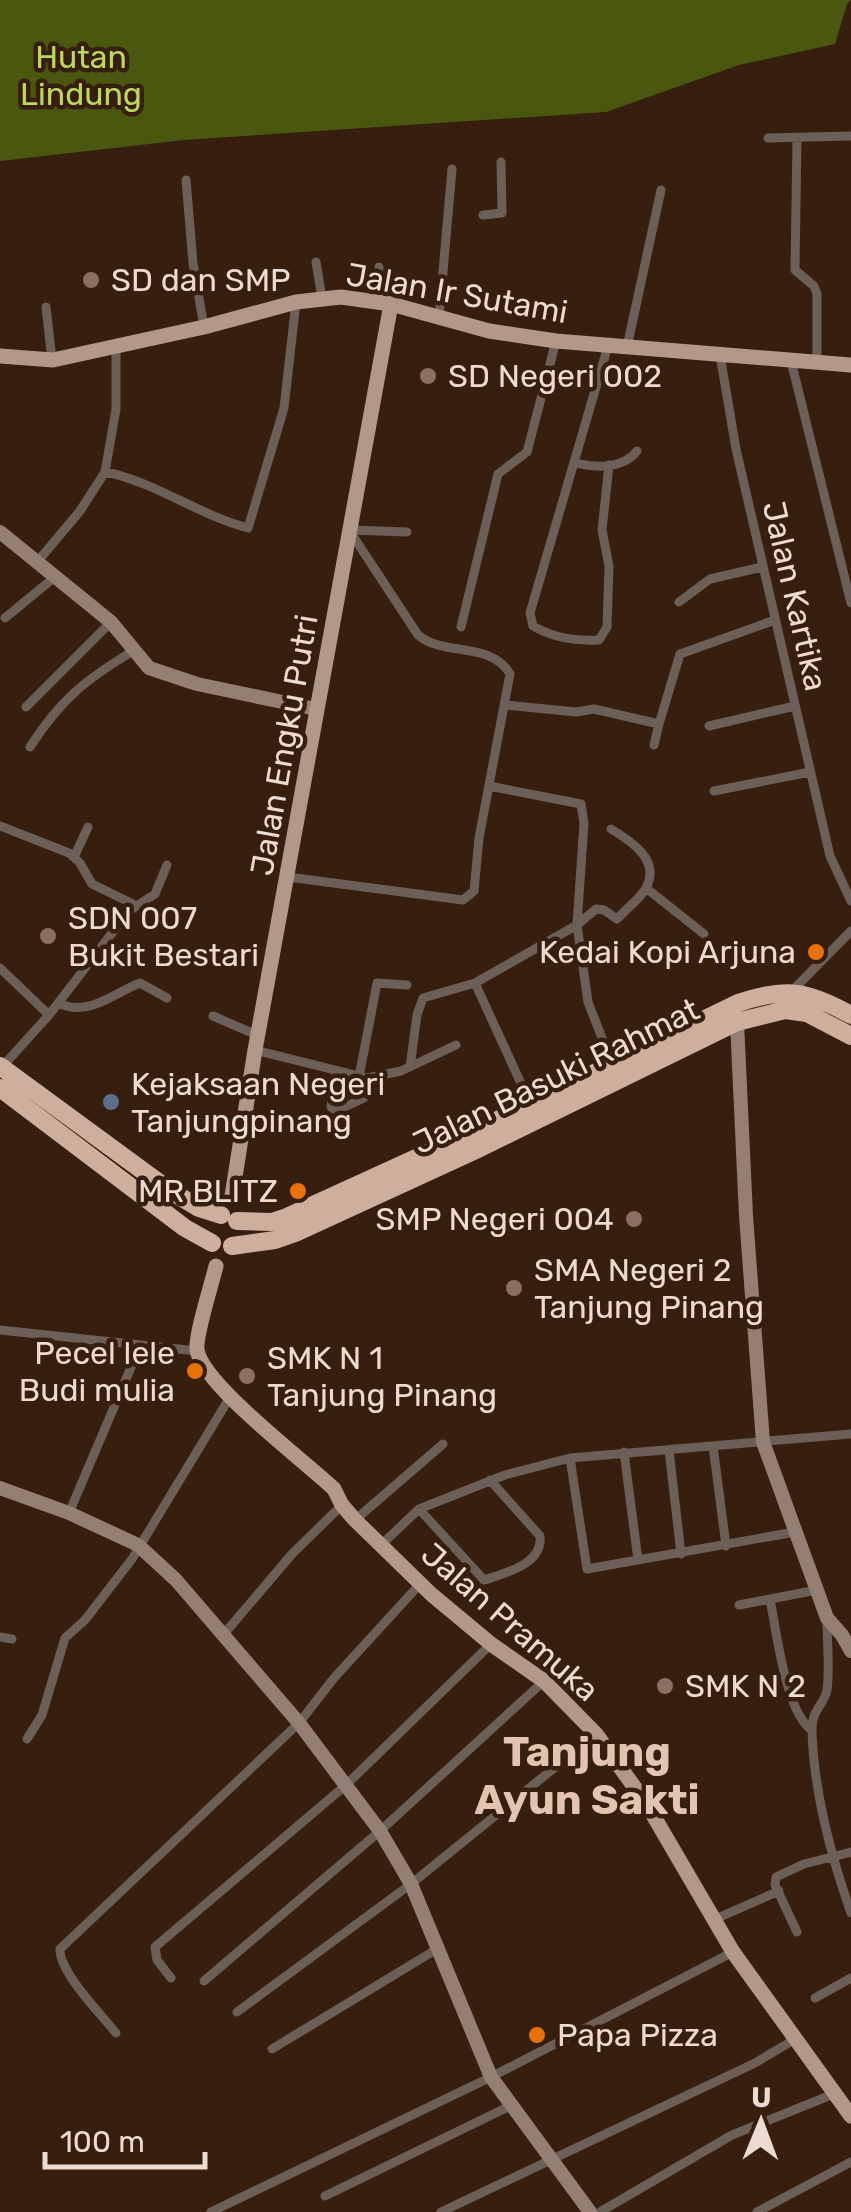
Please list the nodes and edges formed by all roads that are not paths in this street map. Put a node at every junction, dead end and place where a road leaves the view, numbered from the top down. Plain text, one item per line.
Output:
1 (851, 136) edge
2 (768, 138) dead end
3 (797, 138) junction
4 (502, 162) dead end
5 (452, 169) dead end
6 (186, 180) dead end
7 (660, 190) dead end
8 (483, 214) dead end
9 (316, 262) dead end
10 (379, 267) dead end
11 (322, 298) junction
12 (296, 302) junction
13 (385, 303) junction
14 (46, 307) dead end
15 (439, 317) junction
16 (204, 327) junction
17 (556, 341) junction
18 (116, 346) junction
19 (608, 346) junction
20 (627, 347) junction
21 (720, 355) junction
22 (0, 356) edge
23 (52, 360) junction
24 (791, 362) junction
25 (817, 363) junction
26 (851, 364) edge
27 (637, 451) dead end
28 (576, 463) junction
29 (609, 466) junction
30 (104, 472) junction
31 (0, 532) edge
32 (351, 532) junction
33 (407, 532) dead end
34 (38, 560) junction
35 (762, 567) junction
36 (56, 576) junction
37 (679, 602) dead end
38 (851, 602) edge
39 (4, 618) dead end
40 (775, 620) junction
41 (110, 622) junction
42 (461, 626) dead end
43 (133, 651) junction
44 (504, 705) junction
45 (26, 706) dead end
46 (795, 706) junction
47 (316, 709) junction
48 (659, 724) junction
49 (710, 726) dead end
50 (654, 745) dead end
51 (30, 747) dead end
52 (810, 772) junction
53 (489, 786) junction
54 (714, 791) dead end
55 (0, 826) edge
56 (88, 827) dead end
57 (612, 829) dead end
58 (74, 857) junction
59 (167, 865) dead end
60 (288, 877) junction
61 (646, 888) junction
62 (851, 900) edge
63 (136, 905) junction
64 (577, 925) junction
65 (851, 930) edge
66 (704, 934) dead end
67 (0, 968) edge
68 (475, 983) junction
69 (407, 985) dead end
70 (792, 991) junction
71 (167, 998) dead end
72 (58, 1004) junction
73 (49, 1014) junction
74 (851, 1015) edge
75 (213, 1016) dead end
76 (738, 1022) junction
77 (851, 1036) edge
78 (256, 1042) junction
79 (456, 1045) dead end
80 (1, 1066) edge
81 (410, 1067) junction
82 (336, 1072) junction
83 (616, 1072) junction
84 (364, 1078) junction
85 (0, 1088) edge
86 (530, 1104) junction
87 (232, 1196) joint
88 (229, 1217) junction
89 (222, 1245) junction
90 (216, 1266) joint
91 (0, 1330) edge
92 (140, 1346) junction
93 (197, 1350) junction
94 (230, 1397) junction
95 (851, 1434) edge
96 (764, 1442) junction
97 (443, 1444) dead end
98 (713, 1446) junction
99 (669, 1450) junction
100 (624, 1452) junction
101 (570, 1458) junction
102 (490, 1480) junction
103 (0, 1488) edge
104 (342, 1505) junction
105 (419, 1508) junction
106 (69, 1513) junction
107 (355, 1520) junction
108 (795, 1532) junction
109 (138, 1545) junction
110 (381, 1545) junction
111 (726, 1546) junction
112 (682, 1554) junction
113 (638, 1560) junction
114 (420, 1584) junction
115 (816, 1590) junction
116 (770, 1599) junction
117 (739, 1606) dead end
118 (827, 1618) junction
119 (224, 1634) junction
120 (0, 1637) edge
121 (12, 1639) dead end
122 (491, 1644) junction
123 (851, 1651) edge
124 (544, 1681) junction
125 (299, 1723) junction
126 (812, 1730) junction
127 (596, 1734) junction
128 (28, 1739) dead end
129 (346, 1784) junction
130 (380, 1831) junction
131 (851, 1852) edge
132 (833, 1857) junction
133 (411, 1884) junction
134 (778, 1891) junction
135 (851, 1913) edge
136 (714, 1920) junction
137 (796, 1932) dead end
138 (437, 1949) junction
139 (734, 1952) junction
140 (171, 1978) dead end
141 (851, 1978) edge
142 (204, 1981) dead end
143 (815, 1998) dead end
144 (238, 2012) dead end
145 (116, 2033) dead end
146 (797, 2038) junction
147 (272, 2049) dead end
148 (491, 2077) junction
149 (836, 2093) junction
150 (512, 2105) junction
151 (851, 2116) edge
152 (552, 2160) junction
153 (851, 2162) edge
154 (325, 2196) dead end
155 (211, 2212) edge
156 (441, 2212) edge
157 (590, 2212) edge
158 (600, 2212) edge
159 (757, 2212) edge

1 - 3 street
2 - 3 street
3 - 25 street
4 - 8 street
5 - 15 street
6 - 16 street
7 - 20 street
9 - 11 street
10 - 13 street
11 - 12 main road, Jalan Ir Sutami
11 - 13 main road, Jalan Ir Sutami
12 - 16 main road, Jalan Ir Sutami
12 - 30 street
13 - 15 main road, Jalan Ir Sutami
13 - 32 main road, Jalan Engku Putri
14 - 23 street
15 - 17 main road, Jalan Ir Sutami
16 - 18 main road, Jalan Ir Sutami
17 - 19 main road, Jalan Ir Sutami
17 - 42 street
18 - 23 main road, Jalan Ir Sutami
18 - 30 street
19 - 20 main road, Jalan Ir Sutami
19 - 28 street
20 - 21 main road, Jalan Ir Sutami
21 - 24 main road, Jalan Ir Sutami
21 - 35 street, Jalan Kartika
22 - 23 main road, Jalan Ir Sutami
24 - 25 main road, Jalan Ir Sutami
24 - 38 street
25 - 26 main road, Jalan Ir Sutami
27 - 29 street
28 - 29 street
28 - 29 street
30 - 34 street
31 - 34 street
32 - 33 street
32 - 44 street
32 - 47 main road, Jalan Engku Putri
34 - 36 street
35 - 37 street
35 - 40 street, Jalan Kartika
36 - 39 street
36 - 41 street
40 - 46 street, Jalan Kartika
40 - 48 street
41 - 43 street
41 - 45 street
43 - 47 street
43 - 51 street
44 - 48 street
44 - 53 street
46 - 49 street
46 - 52 street, Jalan Kartika
47 - 60 main road, Jalan Engku Putri
48 - 50 street
52 - 54 street
52 - 62 street, Jalan Kartika
53 - 60 street
53 - 64 street
55 - 58 street
56 - 58 street
57 - 61 street
58 - 63 street
59 - 63 street
60 - 78 main road, Jalan Engku Putri
61 - 64 street
61 - 66 street
63 - 72 street
64 - 68 street
64 - 83 street
65 - 70 street
67 - 73 street
68 - 81 street
68 - 86 street
69 - 84 street
70 - 74 highway
70 - 83 highway, Jalan Basuki Rahmat
71 - 72 street
72 - 73 street
73 - 80 street
75 - 78 street
76 - 77 highway, Jalan Basuki Rahmat
76 - 83 highway, Jalan Basuki Rahmat
76 - 96 street
78 - 82 street
78 - 87 main road, Jalan Engku Putri
79 - 81 street
80 - 88 highway
81 - 84 street
82 - 84 street
82 - 84 street
83 - 86 highway, Jalan Basuki Rahmat
83 - 89 highway, Jalan Basuki Rahmat
85 - 89 highway
86 - 88 highway, Jalan Basuki Rahmat
87 - 88 street
88 - 89 highway
88 - 89 highway
89 - 90 street
90 - 93 main road
91 - 92 street
92 - 93 street
92 - 106 street
93 - 94 main road, Jalan Pramuka
94 - 104 main road, Jalan Pramuka
94 - 109 street
95 - 96 street
96 - 98 street
96 - 108 street
97 - 107 street
98 - 99 street
98 - 111 street
99 - 100 street
99 - 112 street
100 - 101 street
100 - 113 street
101 - 102 street
101 - 113 street
102 - 105 street
102 - 105 street
103 - 106 street
104 - 107 main road, Jalan Pramuka
104 - 119 street
105 - 110 street
106 - 109 street
107 - 110 main road, Jalan Pramuka
108 - 111 street
108 - 115 street
109 - 119 street
109 - 128 street
110 - 114 main road, Jalan Pramuka
111 - 112 street
112 - 113 street
114 - 122 main road, Jalan Pramuka
114 - 125 street
115 - 116 street
115 - 118 street
116 - 117 street
116 - 126 street
118 - 123 street
118 - 126 street
119 - 125 street
120 - 121 street
122 - 124 main road, Jalan Pramuka
122 - 129 street
124 - 127 main road, Jalan Pramuka
124 - 130 street
125 - 129 street
125 - 145 street
126 - 132 street
127 - 133 street
127 - 136 main road, Jalan Pramuka
129 - 130 street
129 - 140 street
130 - 133 street
130 - 142 street
131 - 132 street
132 - 134 street
132 - 135 street
133 - 138 street
133 - 144 street
134 - 136 street
134 - 137 street
136 - 139 main road, Jalan Pramuka
138 - 147 street
138 - 148 street
139 - 146 main road, Jalan Pramuka
139 - 148 street
141 - 143 street
146 - 149 main road, Jalan Pramuka
146 - 152 street
148 - 150 street
148 - 155 street
149 - 151 main road, Jalan Pramuka
149 - 158 street
150 - 152 street
150 - 154 street
152 - 156 street
152 - 157 street
153 - 159 street

